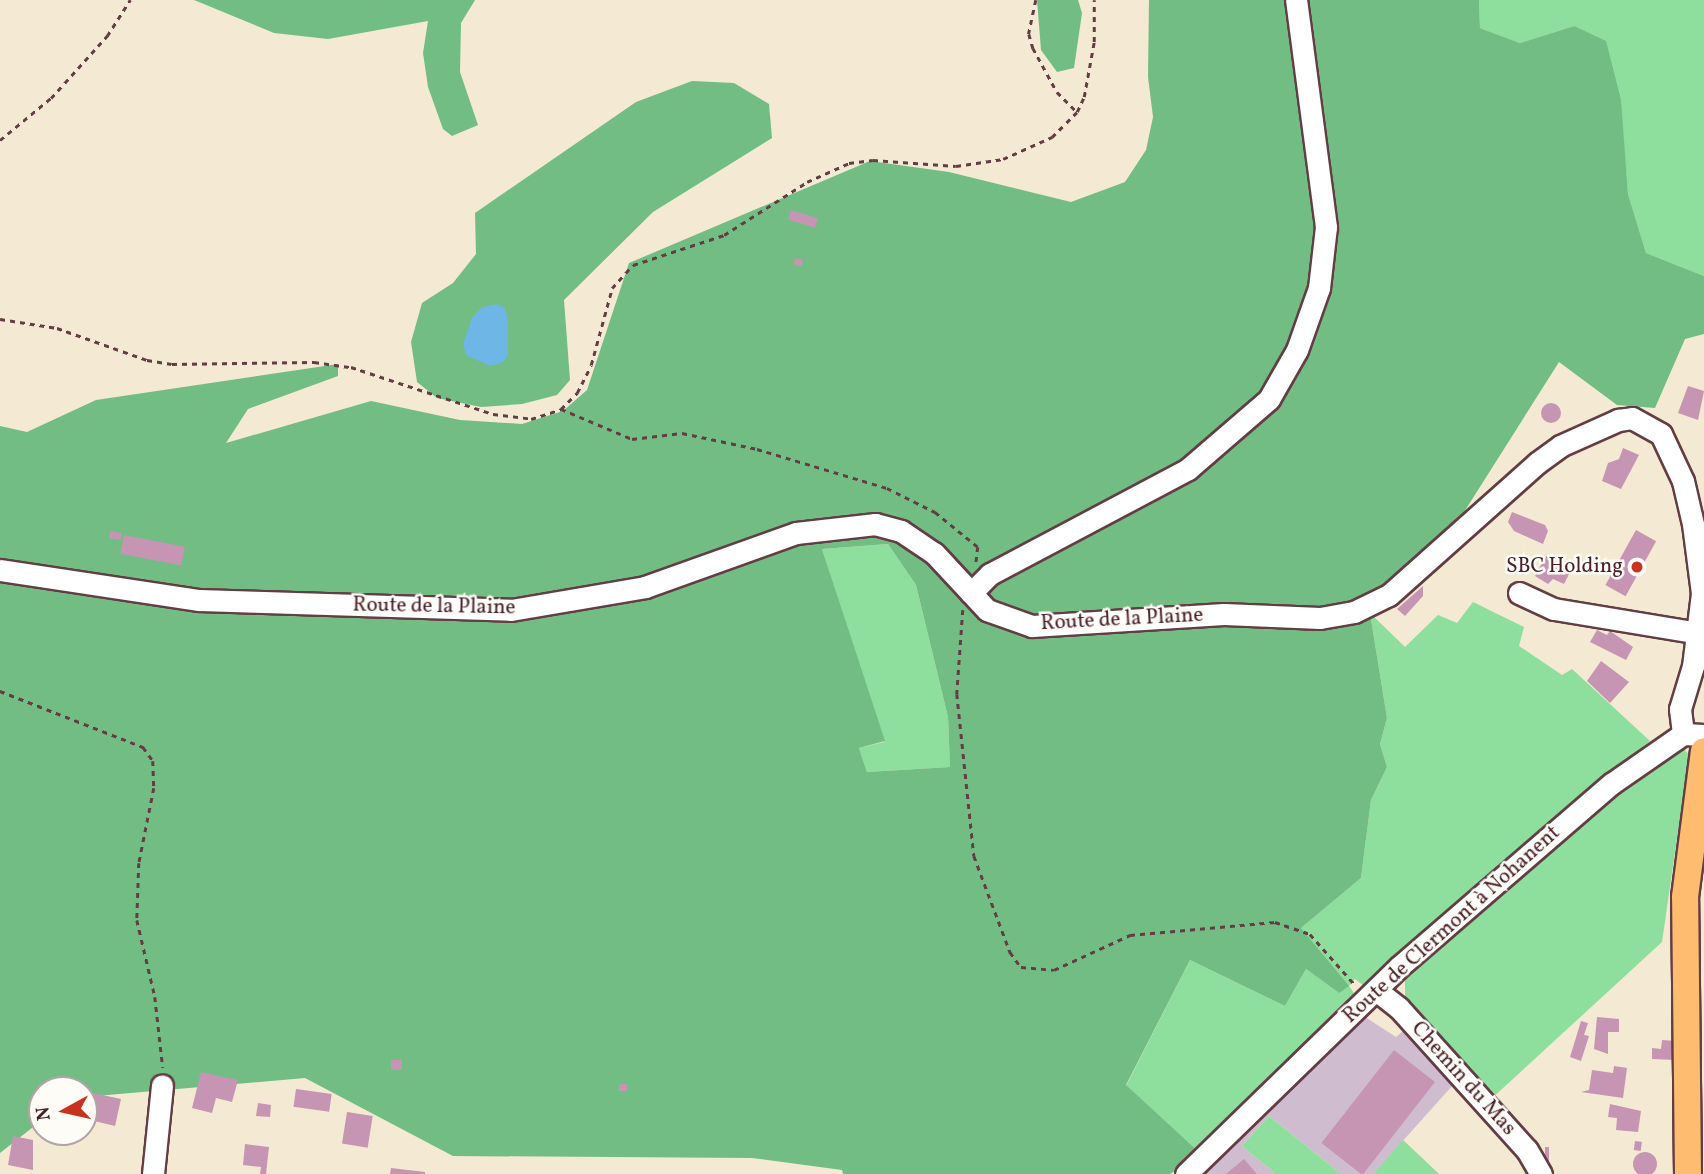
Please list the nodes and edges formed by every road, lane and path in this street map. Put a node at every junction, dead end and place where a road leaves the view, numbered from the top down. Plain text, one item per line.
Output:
1 (130, 0) edge
2 (1036, 0) edge
3 (1094, 0) edge
4 (1296, 0) edge
5 (1077, 112) junction
6 (0, 140) edge
7 (0, 319) edge
8 (561, 409) junction
9 (0, 570) edge
10 (971, 593) junction
11 (1519, 593) dead end
12 (1699, 633) junction
13 (0, 691) edge
14 (1693, 734) edge
15 (1704, 751) edge
16 (1694, 978) edge
17 (1371, 995) junction
18 (162, 1085) joint
19 (153, 1174) edge
20 (1186, 1174) edge
21 (1541, 1174) edge
22 (1688, 1174) edge

1 - 6 path
2 - 5 path
3 - 5 path
4 - 10 street
5 - 8 path
7 - 8 path
8 - 10 path
9 - 10 street, Route de la Plaine
10 - 12 street, Route de la Plaine
10 - 17 path
11 - 12 street
12 - 14 street, Route de la Plaine
13 - 18 path
14 - 17 street, Route de Clermont à Nohanent
15 - 16 main road
16 - 22 main road
17 - 20 street, Route de Clermont à Nohanent
17 - 21 street, Chemin du Mas
18 - 19 street

